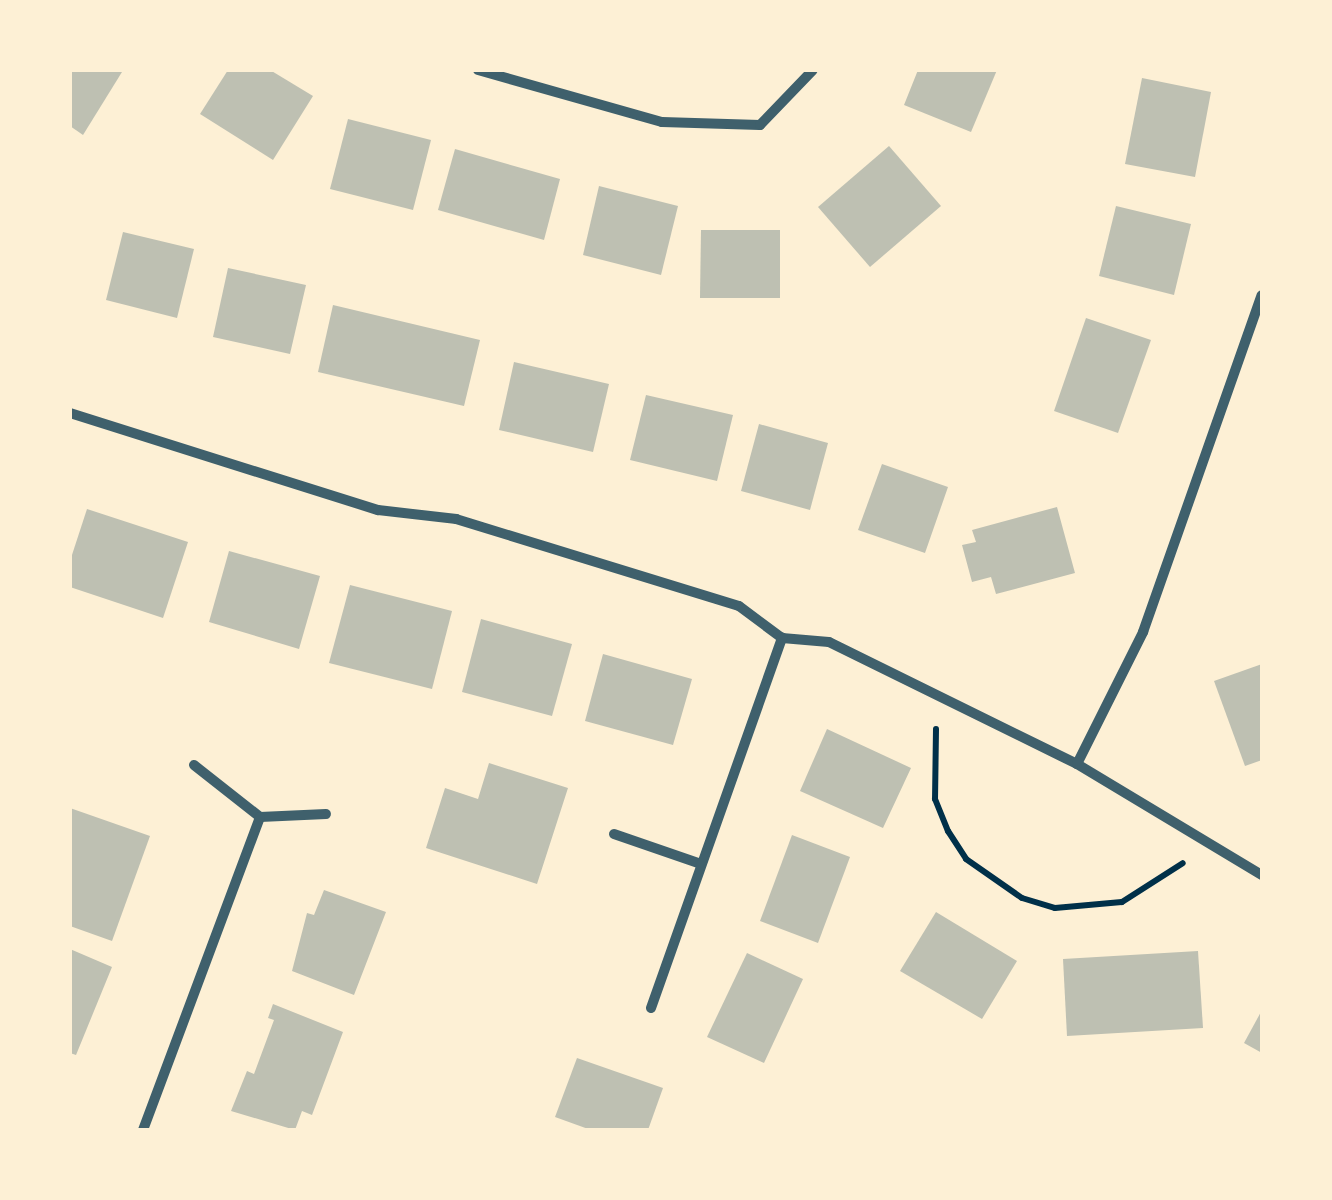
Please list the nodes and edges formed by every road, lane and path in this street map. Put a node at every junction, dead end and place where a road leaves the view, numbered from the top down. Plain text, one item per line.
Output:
1 (478, 70) edge
2 (813, 70) edge
3 (1262, 295) edge
4 (70, 413) edge
5 (782, 638) junction
6 (947, 700) junction
7 (1077, 764) junction
8 (194, 765) dead end
9 (326, 814) dead end
10 (260, 817) junction
11 (614, 834) dead end
12 (1201, 840) junction
13 (698, 864) junction
14 (1262, 875) edge
15 (651, 1008) dead end
16 (144, 1130) edge

1 - 2 street
3 - 7 street
4 - 5 street
5 - 6 street
5 - 13 street
6 - 7 street
6 - 12 path
7 - 12 street
8 - 10 street
9 - 10 street
10 - 16 street
11 - 13 street
12 - 14 street
13 - 15 street

